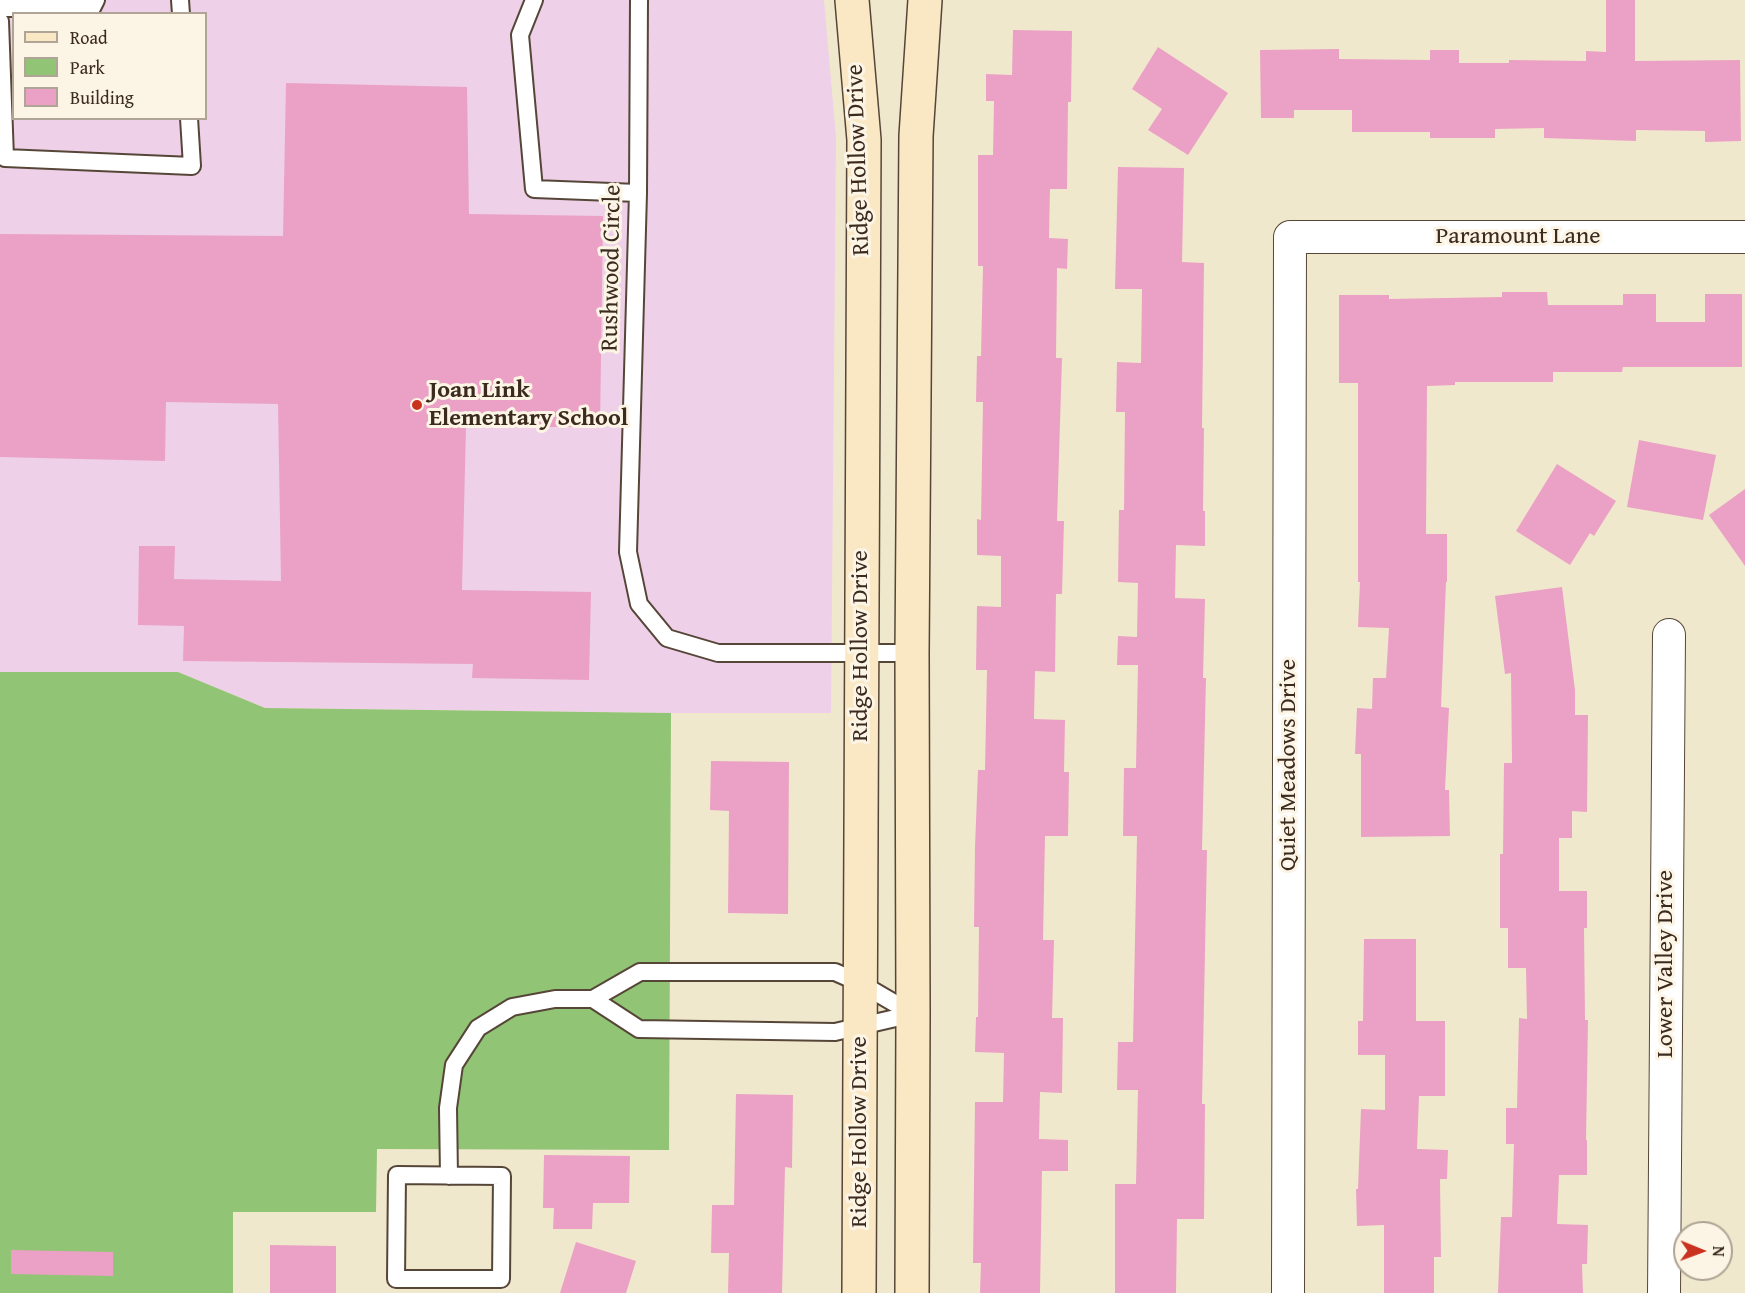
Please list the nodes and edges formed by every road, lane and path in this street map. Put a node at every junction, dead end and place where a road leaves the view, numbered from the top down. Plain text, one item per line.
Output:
1 (96, 0) edge
2 (534, 0) edge
3 (639, 0) edge
4 (852, 0) edge
5 (925, 0) edge
6 (0, 8) edge
7 (0, 21) edge
8 (189, 120) edge
9 (638, 193) junction
10 (1290, 237) joint
11 (1745, 237) edge
12 (1668, 635) dead end
13 (861, 652) junction
14 (912, 653) junction
15 (860, 982) junction
16 (593, 999) junction
17 (913, 1014) junction
18 (860, 1025) junction
19 (449, 1176) junction
20 (859, 1293) edge
21 (912, 1293) edge
22 (1288, 1293) edge
23 (1664, 1293) edge

1 - 6 lane
2 - 9 lane
3 - 9 lane, Rushwood Circle
4 - 13 street, Ridge Hollow Drive
5 - 14 street
7 - 8 lane
9 - 13 lane, Rushwood Circle
10 - 11 street, Paramount Lane
10 - 22 street, Quiet Meadows Drive
12 - 23 street, Lower Valley Drive
13 - 14 lane, Rushwood Circle
13 - 15 street, Ridge Hollow Drive
14 - 17 street
15 - 16 lane
15 - 17 lane
15 - 18 street, Ridge Hollow Drive
16 - 18 lane
16 - 19 lane
17 - 18 lane
17 - 21 street
18 - 20 street, Ridge Hollow Drive
19 - 19 lane

